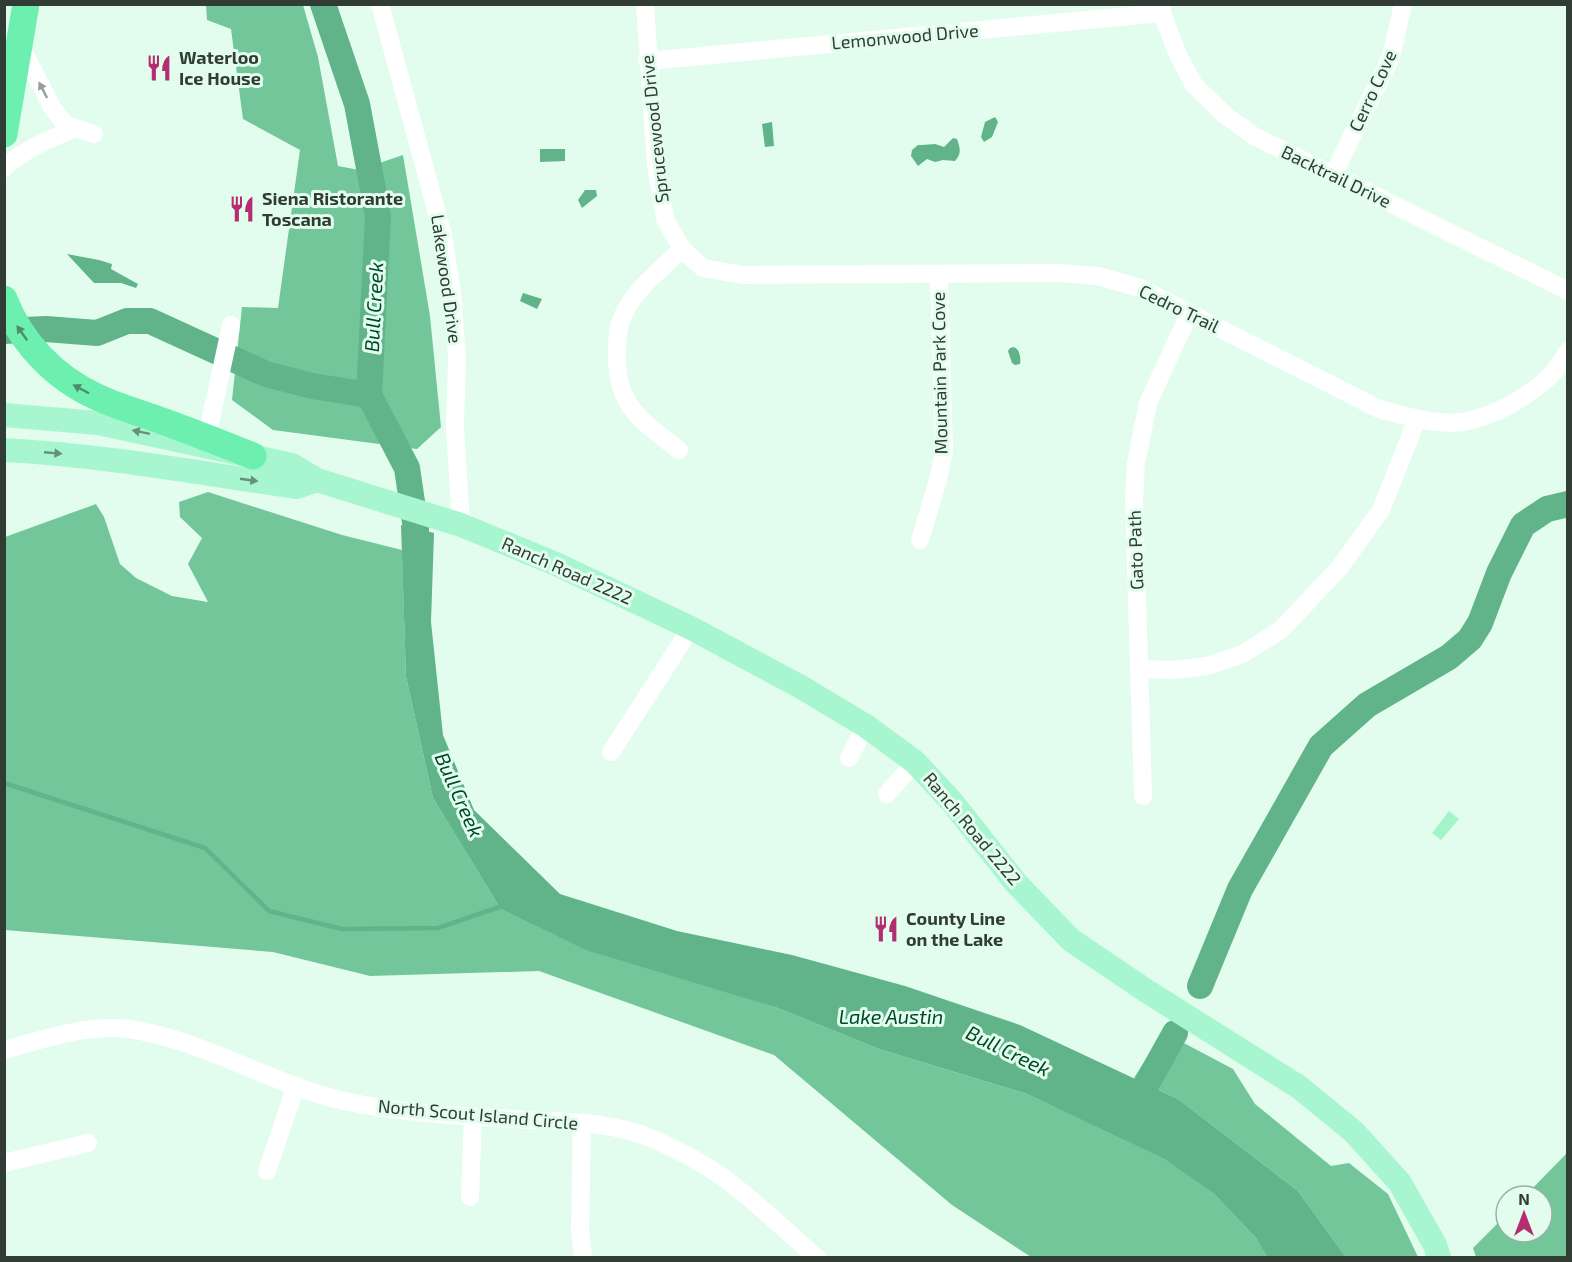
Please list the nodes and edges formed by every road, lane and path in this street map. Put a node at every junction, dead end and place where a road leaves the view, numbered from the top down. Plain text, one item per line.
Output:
1 (26, 4) edge
2 (380, 4) edge
3 (645, 4) edge
4 (1403, 4) edge
5 (1162, 9) edge
6 (20, 45) junction
7 (647, 61) junction
8 (75, 129) junction
9 (4, 134) edge
10 (94, 134) dead end
11 (4, 168) edge
12 (1333, 175) junction
13 (682, 249) junction
14 (939, 274) junction
15 (1568, 291) edge
16 (4, 299) edge
17 (1189, 314) junction
18 (231, 325) dead end
19 (1568, 351) edge
20 (4, 415) edge
21 (1417, 419) junction
22 (206, 442) junction
23 (4, 450) edge
24 (679, 450) dead end
25 (253, 456) joint
26 (317, 480) junction
27 (461, 525) junction
28 (920, 540) dead end
29 (691, 628) junction
30 (1139, 669) junction
31 (866, 726) junction
32 (611, 752) dead end
33 (849, 758) dead end
34 (915, 762) junction
35 (887, 794) dead end
36 (1143, 796) dead end
37 (4, 1050) edge
38 (296, 1086) junction
39 (473, 1116) junction
40 (582, 1123) junction
41 (88, 1143) dead end
42 (4, 1163) edge
43 (267, 1171) dead end
44 (470, 1197) dead end
45 (583, 1257) edge
46 (818, 1257) edge
47 (1439, 1257) edge

1 - 6 highway
2 - 27 street, Lakewood Drive
3 - 7 street, Sprucewood Drive
4 - 12 street, Cerro Cove
5 - 7 street, Lemonwood Drive
5 - 12 street, Backtrail Drive
8 -> 6 street
6 - 9 highway
7 - 13 street, Sprucewood Drive
8 - 10 street
8 - 11 street
12 - 15 street, Backtrail Drive
13 - 14 street, Cedro Trail
13 - 24 street
14 - 17 street, Cedro Trail
14 - 28 street, Mountain Park Cove
22 -> 16 highway
17 - 21 street, Cedro Trail
17 - 30 street, Gato Path
18 - 22 street
19 - 21 street, Cedro Trail
22 -> 20 main road
21 - 30 street
22 - 25 highway
23 -> 26 main road, Ranch Road 2222
25 - 26 main road, Ranch Road 2222
26 - 27 main road, Ranch Road 2222
27 - 29 main road, Ranch Road 2222
29 - 31 main road, Ranch Road 2222
29 - 32 street
30 - 36 street, Gato Path
31 - 33 street
31 - 34 main road, Ranch Road 2222
34 - 35 street
34 - 47 main road, Ranch Road 2222
37 - 38 street, North Scout Island Circle
38 - 39 street, North Scout Island Circle
38 - 43 street
39 - 40 street, North Scout Island Circle
39 - 44 street
40 - 45 street
40 - 46 street, North Scout Island Circle
41 - 42 street

